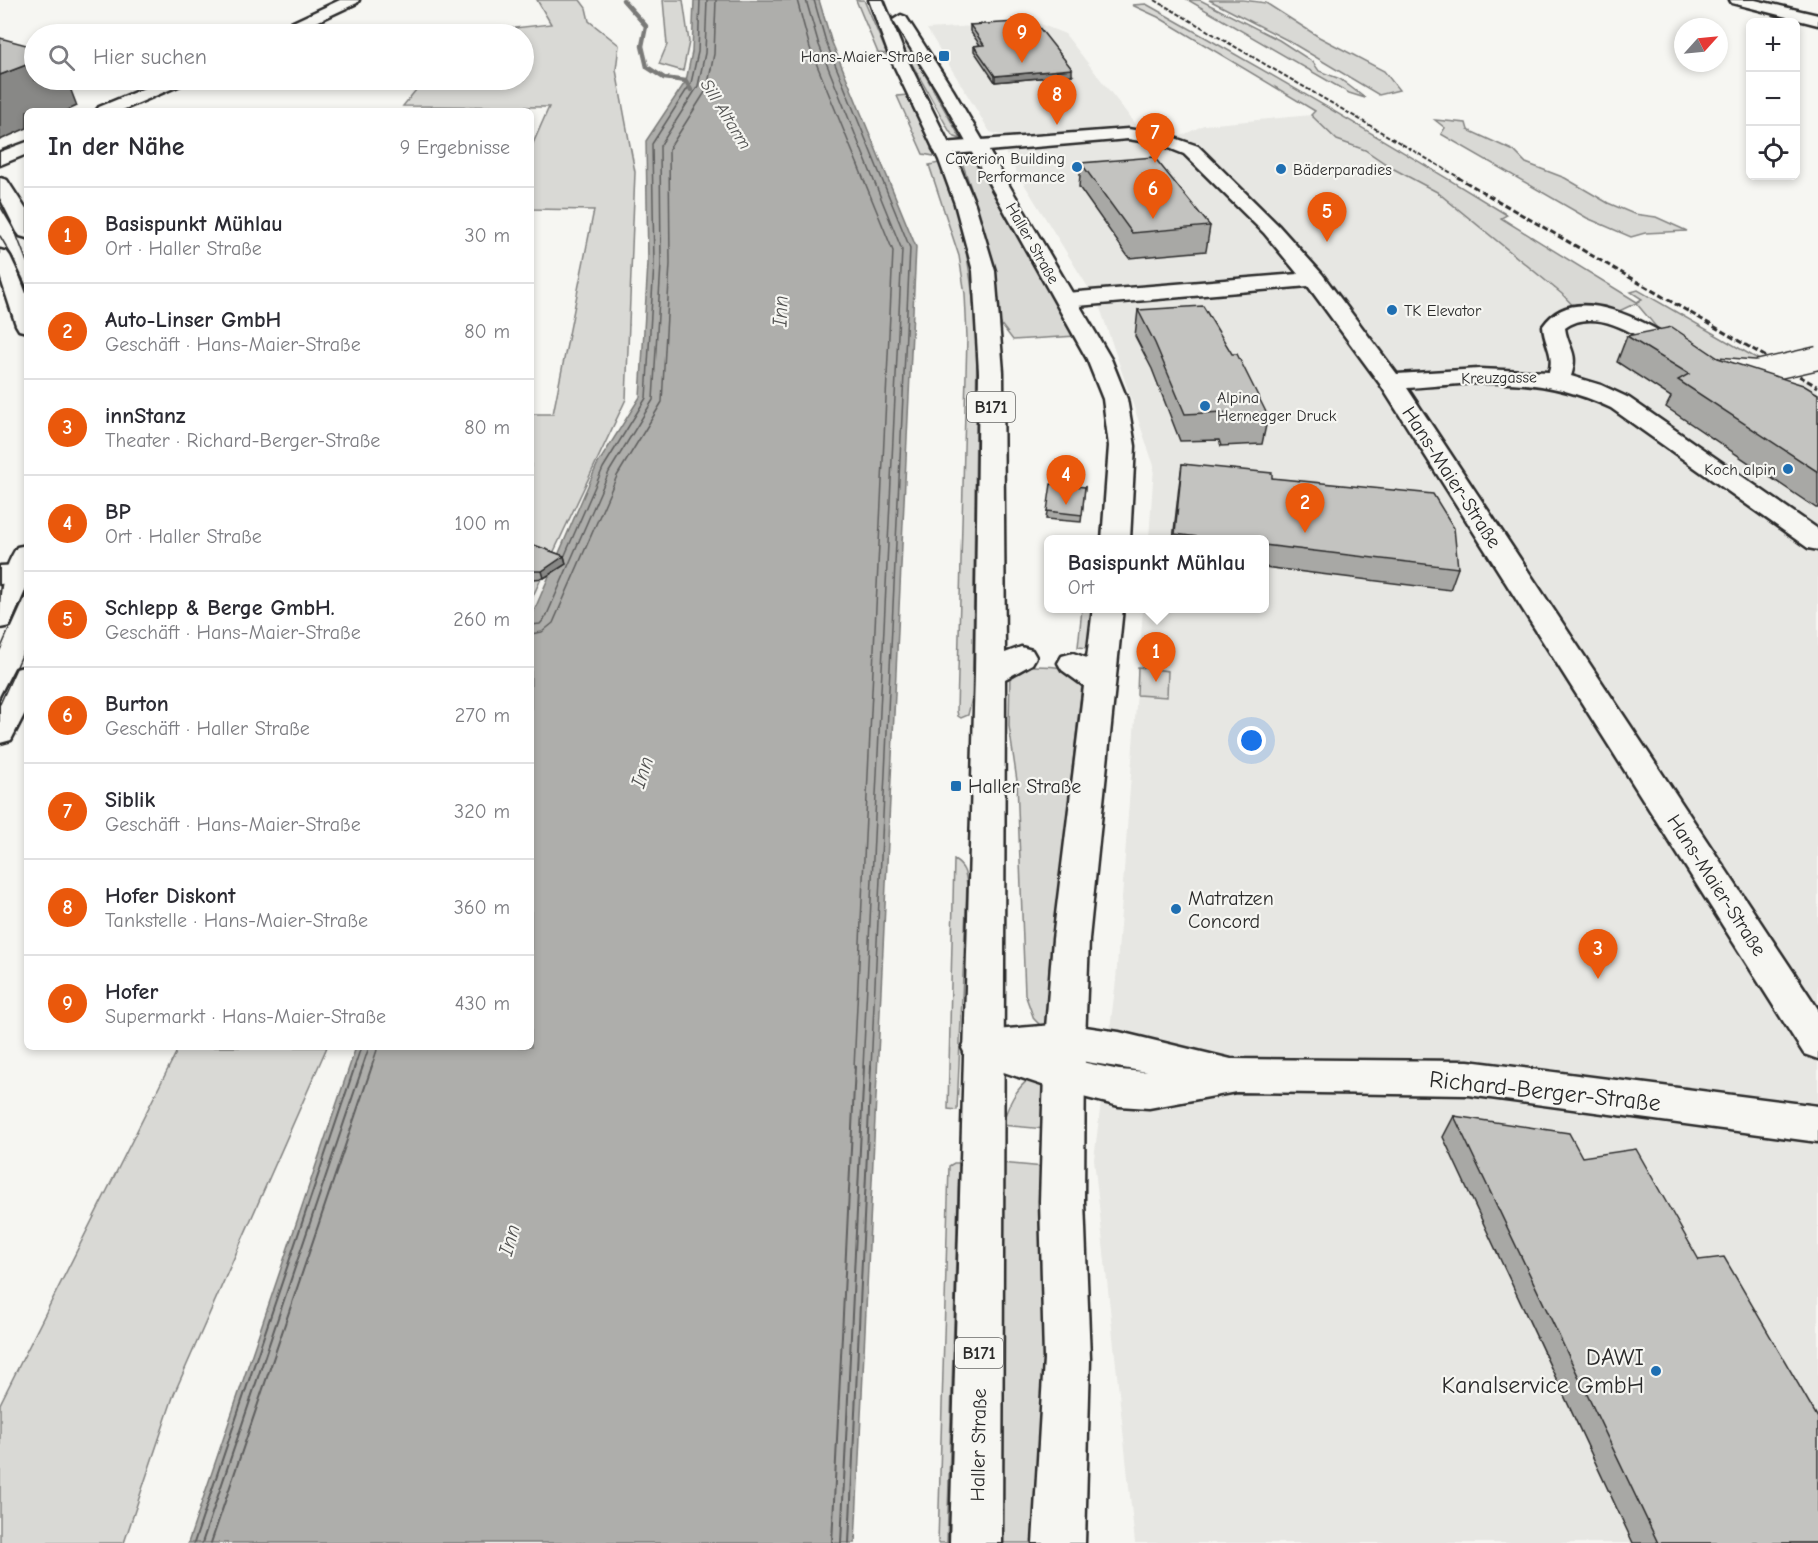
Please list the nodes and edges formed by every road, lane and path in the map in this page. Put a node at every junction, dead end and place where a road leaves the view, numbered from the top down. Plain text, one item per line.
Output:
1 (352, 0) edge
2 (876, 0) edge
3 (889, 0) edge
4 (1737, 0) edge
5 (1818, 20) edge
6 (301, 24) edge
7 (154, 90) edge
8 (112, 108) edge
9 (24, 141) edge
10 (976, 146) junction
11 (24, 148) edge
12 (942, 148) junction
13 (0, 149) edge
14 (0, 159) edge
15 (0, 184) edge
16 (24, 226) edge
17 (0, 256) edge
18 (1314, 279) junction
19 (1066, 300) junction
20 (24, 316) edge
21 (1818, 358) edge
22 (1558, 378) junction
23 (1391, 382) junction
24 (1116, 535) edge
25 (1818, 542) edge
26 (18, 569) edge
27 (1107, 613) edge
28 (0, 620) edge
29 (1021, 657) dead end
30 (990, 674) junction
31 (24, 682) edge
32 (0, 732) edge
33 (1818, 1042) edge
34 (982, 1048) junction
35 (1064, 1058) junction
36 (1818, 1124) edge
37 (1065, 1434) junction
38 (976, 1543) edge
39 (1059, 1543) edge
40 (1080, 1543) edge

1 - 6 main road
2 - 12 main road, Haller Straße / B171
3 - 10 main road, Haller Straße
4 - 5 main road
7 - 8 main road
9 - 13 main road
10 - 12 main road, Hans-Maier-Straße
10 - 18 main road, Hans-Maier-Straße
10 - 19 main road, Haller Straße
11 - 14 main road
12 - 30 main road, Haller Straße / B171
15 - 16 main road
17 - 20 main road
18 - 19 main road, Haller Straße
18 - 23 main road, Hans-Maier-Straße
19 - 24 main road, Haller Straße
21 - 22 main road, Kreuzgasse, bridge
22 - 23 main road, Kreuzgasse
22 - 25 main road
23 - 33 main road, Hans-Maier-Straße
26 - 28 main road
27 - 35 main road
29 - 30 main road
30 - 34 main road, Haller Straße / B171
31 - 32 main road
34 - 35 main road, Richard-Berger-Straße
34 - 38 main road, Haller Straße / B171
35 - 36 main road, Richard-Berger-Straße
35 - 37 main road
37 - 39 main road
37 - 40 main road

